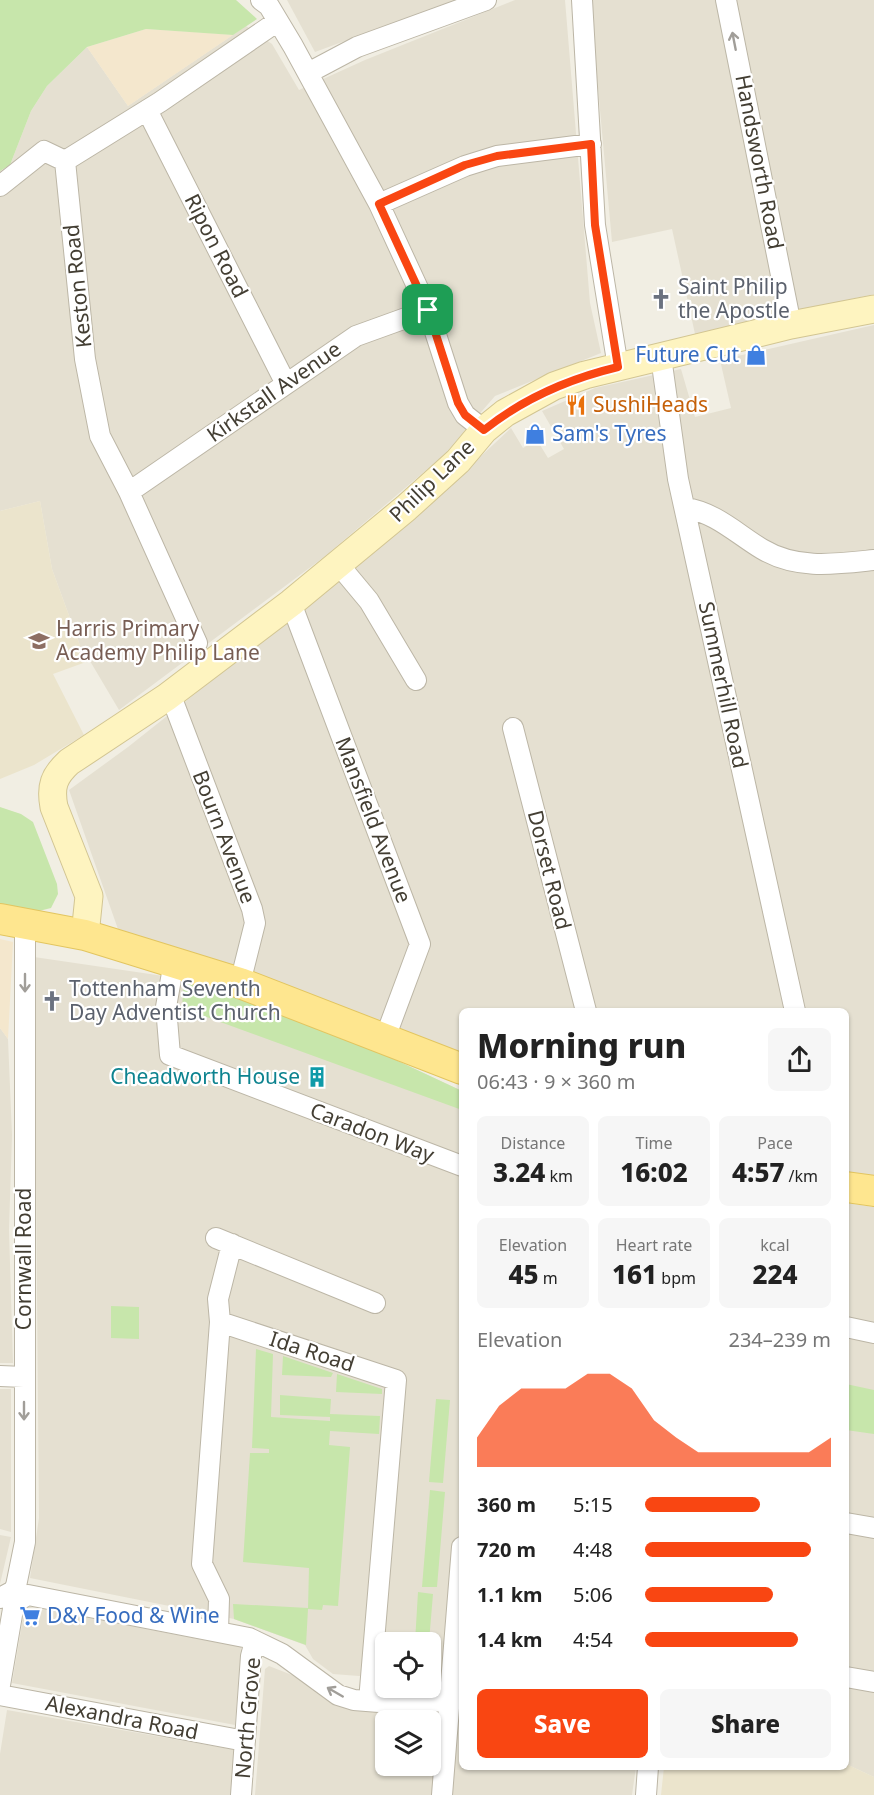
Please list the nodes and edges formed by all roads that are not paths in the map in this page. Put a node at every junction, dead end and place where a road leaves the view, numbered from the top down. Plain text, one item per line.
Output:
1 (261, 0) edge
2 (582, 0) edge
3 (726, 0) edge
4 (477, 1) edge
5 (278, 21) junction
6 (308, 73) junction
7 (147, 110) junction
8 (591, 144) junction
9 (65, 161) junction
10 (0, 186) edge
11 (379, 204) junction
12 (874, 309) edge
13 (428, 310) junction
14 (791, 325) junction
15 (661, 357) junction
16 (618, 367) junction
17 (285, 382) junction
18 (484, 430) junction
19 (129, 492) junction
20 (685, 508) junction
21 (874, 560) edge
22 (339, 565) junction
23 (291, 603) junction
24 (197, 643) dead end
25 (416, 680) dead end
26 (167, 697) junction
27 (513, 728) dead end
28 (12, 922) edge
29 (85, 935) junction
30 (174, 962) junction
31 (240, 983) junction
32 (585, 1008) edge
33 (794, 1008) edge
34 (385, 1038) junction
35 (459, 1068) edge
36 (459, 1165) edge
37 (849, 1188) edge
38 (874, 1191) edge
39 (375, 1303) dead end
40 (220, 1322) junction
41 (849, 1328) edge
42 (874, 1332) edge
43 (0, 1376) edge
44 (24, 1377) junction
45 (849, 1524) edge
46 (874, 1528) edge
47 (10, 1596) edge
48 (459, 1626) edge
49 (218, 1631) junction
50 (255, 1641) junction
51 (849, 1678) edge
52 (874, 1682) edge
53 (0, 1685) edge
54 (0, 1695) edge
55 (454, 1698) edge
56 (369, 1701) junction
57 (245, 1741) junction
58 (648, 1770) edge
59 (241, 1795) edge
60 (442, 1795) edge
61 (646, 1795) edge

1 - 5 street
2 - 8 street
14 -> 3 street, Handsworth Road
4 - 6 street
5 - 6 street
5 - 7 street
6 - 11 street
7 - 9 street
7 - 17 street, Ripon Road
8 - 11 street
8 - 16 street
9 - 10 street
9 - 19 street, Keston Road
11 - 13 street
12 - 14 main road, Philip Lane
13 - 17 street, Kirkstall Avenue
13 - 18 street
14 - 15 main road, Philip Lane
15 - 16 main road, Philip Lane
15 - 20 street, Summerhill Road
16 - 18 main road, Philip Lane
17 - 19 street, Kirkstall Avenue
18 - 22 main road, Philip Lane
19 - 24 street, Keston Road
20 - 21 street
20 - 33 street, Summerhill Road
22 - 23 main road, Philip Lane
22 - 25 street
23 - 26 main road, Philip Lane
23 - 34 street, Mansfield Avenue
26 - 29 main road, Philip Lane
26 - 31 street, Bourn Avenue
27 - 32 street, Dorset Road
28 - 29 main road
28 -> 44 street, Cornwall Road
29 - 30 main road
30 - 31 main road
30 - 36 street, Caradon Way
31 - 34 main road
34 - 35 main road
37 - 38 main road
39 - 40 street
40 - 49 street
40 - 56 street, Ida Road
41 - 42 street
43 - 44 street
44 -> 47 street, Cornwall Road
45 - 46 street
47 - 49 street
47 - 53 street, Cornwall Road
48 - 55 street
49 - 50 street
56 -> 50 street
50 - 57 street, North Grove
51 - 52 street
54 - 57 street, Alexandra Road
55 - 56 street
55 - 60 street
57 - 59 street, North Grove
58 - 61 street

